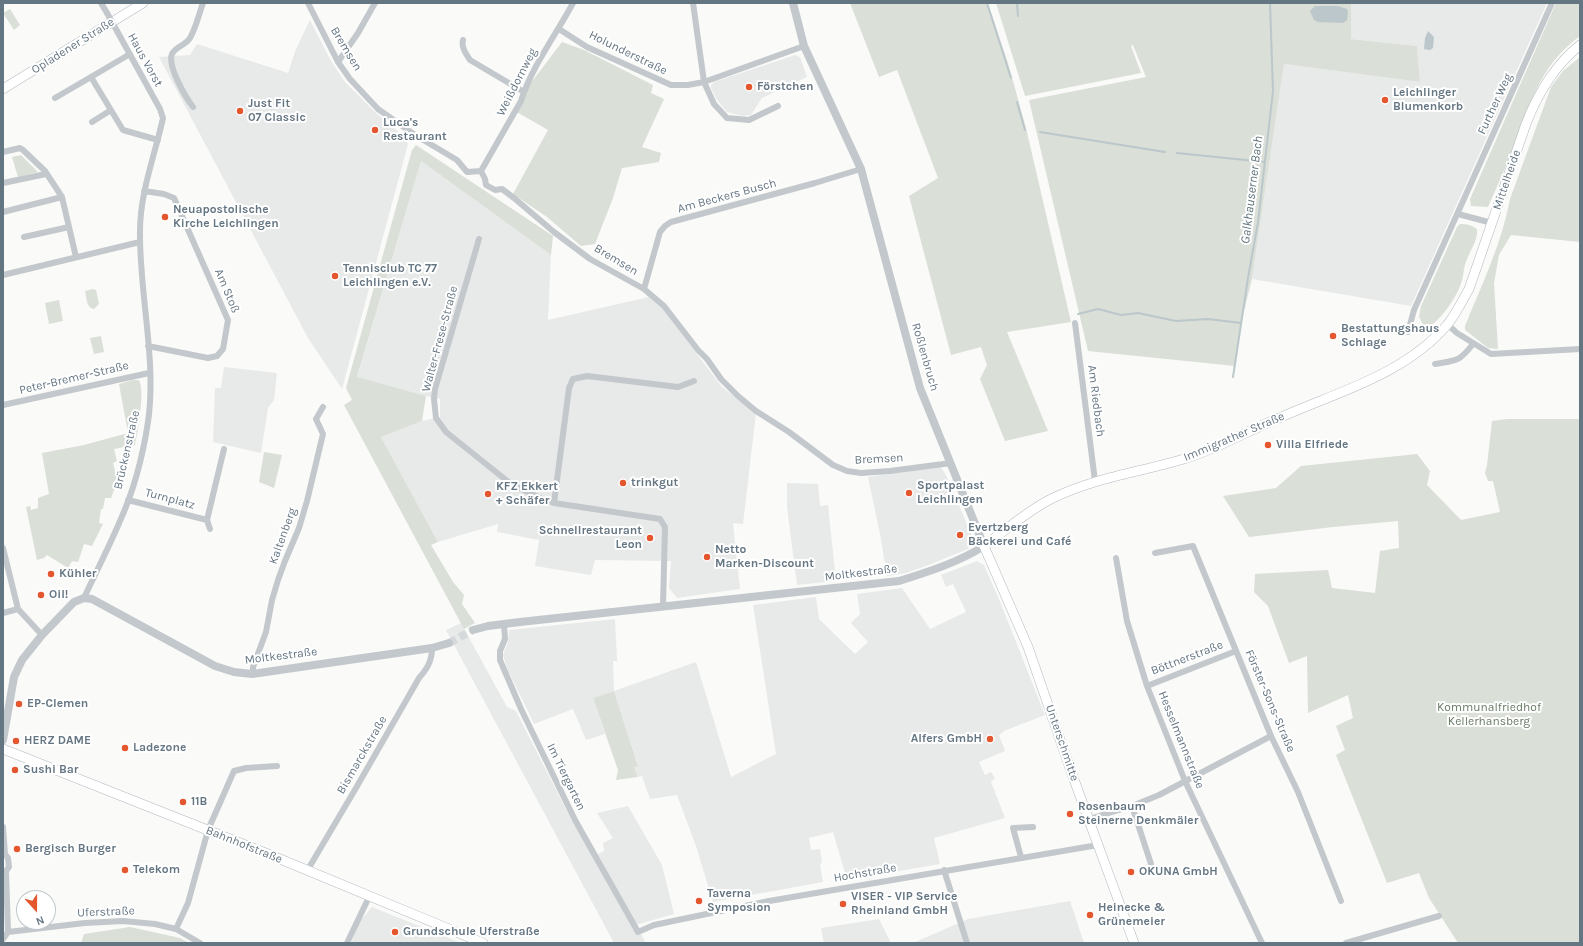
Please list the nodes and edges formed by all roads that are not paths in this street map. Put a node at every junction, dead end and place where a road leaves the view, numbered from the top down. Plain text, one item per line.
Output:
1 (101, 3) edge
2 (143, 3) edge
3 (203, 3) edge
4 (308, 3) edge
5 (376, 3) edge
6 (573, 3) edge
7 (693, 3) edge
8 (793, 3) edge
9 (1552, 3) edge
10 (559, 29) junction
11 (463, 40) dead end
12 (1580, 45) edge
13 (804, 46) junction
14 (130, 54) junction
15 (338, 62) junction
16 (91, 77) junction
17 (704, 82) junction
18 (3, 89) edge
19 (524, 92) junction
20 (56, 98) dead end
21 (778, 106) dead end
22 (193, 107) dead end
23 (111, 110) junction
24 (92, 122) dead end
25 (161, 130) joint
26 (158, 140) junction
27 (3, 152) edge
28 (861, 169) junction
29 (481, 171) junction
30 (46, 174) junction
31 (3, 183) edge
32 (144, 191) junction
33 (62, 197) junction
34 (3, 212) edge
35 (1458, 214) junction
36 (1492, 223) junction
37 (69, 227) junction
38 (24, 237) dead end
39 (479, 240) dead end
40 (140, 242) junction
41 (76, 258) junction
42 (3, 274) edge
43 (644, 289) junction
44 (1075, 323) dead end
45 (1447, 324) junction
46 (1408, 332) dead end
47 (1473, 344) junction
48 (148, 346) junction
49 (1580, 349) edge
50 (1435, 364) dead end
51 (149, 373) junction
52 (694, 381) dead end
53 (3, 405) edge
54 (323, 407) dead end
55 (224, 449) dead end
56 (951, 463) junction
57 (1095, 481) junction
58 (128, 500) junction
59 (554, 503) junction
60 (207, 520) junction
61 (210, 529) dead end
62 (984, 546) junction
63 (3, 548) edge
64 (1155, 553) dead end
65 (1116, 558) dead end
66 (84, 598) junction
67 (663, 606) junction
68 (18, 609) junction
69 (3, 613) edge
70 (504, 624) junction
71 (473, 630) tunnel mouth
72 (42, 635) junction
73 (449, 643) tunnel mouth
74 (432, 648) junction
75 (1236, 651) junction
76 (253, 674) junction
77 (1147, 686) junction
78 (1271, 736) junction
79 (3, 740) edge
80 (3, 749) edge
81 (276, 766) dead end
82 (1185, 781) junction
83 (1132, 806) junction
84 (1089, 819) junction
85 (3, 827) edge
86 (1033, 827) dead end
87 (208, 830) junction
88 (1098, 844) junction
89 (1021, 857) junction
90 (1151, 864) dead end
91 (944, 870) junction
92 (307, 871) junction
93 (370, 897) junction
94 (1341, 901) dead end
95 (1439, 916) dead end
96 (176, 928) junction
97 (8, 932) junction
98 (638, 932) joint
99 (3, 939) edge
100 (200, 943) edge
101 (347, 943) edge
102 (483, 943) edge
103 (967, 943) edge
104 (1134, 943) edge
105 (1262, 943) edge
106 (1346, 943) edge

1 - 14 street, Haus Vorst, bridge
2 - 18 main road, Opladener Straße
3 - 22 street
4 - 15 street, Bremsen
5 - 15 street
6 - 10 street, Weißdornweg
7 - 17 street
8 - 13 street
9 - 35 street, Further Weg
10 - 17 street, Holunderstraße
10 - 19 street, Weißdornweg
11 - 19 street
12 - 36 main road, Mittelheide
13 - 17 street, Holunderstraße
13 - 28 street
14 - 16 street
14 - 25 street, Haus Vorst
15 - 29 street, Bremsen
16 - 20 street
16 - 23 street
17 - 21 street
19 - 29 street, Weißdornweg
23 - 24 street
23 - 26 street
25 - 26 street, Brückenstraße
26 - 32 street, Brückenstraße
27 - 30 street
28 - 43 street, Am Beckers Busch
28 - 56 street, Roßlenbruch
29 - 43 street, Bremsen
30 - 31 street
30 - 33 street
32 - 40 street, Brückenstraße
32 - 48 street, Am Stoß
33 - 34 street
33 - 37 street
35 - 36 street
35 - 46 street, Further Weg
36 - 45 main road, Mittelheide
37 - 38 street
37 - 41 street
39 - 59 street, Walter-Frese-Straße
40 - 41 street
40 - 48 street, Brückenstraße
41 - 42 street
43 - 56 street, Bremsen
44 - 57 street, Am Riedbach
45 - 47 street
45 - 57 main road, Immigrather Straße
47 - 49 street
47 - 50 street
48 - 51 street, Brückenstraße
51 - 53 street, Peter-Bremer-Straße
51 - 58 street, Brückenstraße
52 - 59 street
54 - 76 street, Kaltenberg
55 - 60 street, Turnplatz
56 - 62 street, Roßlenbruch
57 - 62 main road, Immigrather Straße
58 - 60 street, Turnplatz
58 - 66 street, Brückenstraße
59 - 67 street, Walter-Frese-Straße
60 - 61 street, Turnplatz
62 - 67 street, Moltkestraße
62 - 84 main road, Unterschmitte
63 - 68 street
64 - 75 street, Förster-Sons-Straße
65 - 77 street, Hesselmannstraße
66 - 72 street
66 - 76 street, Moltkestraße
67 - 70 street, Moltkestraße
68 - 69 street
68 - 72 street
70 - 71 street, Moltkestraße
70 - 98 street, Im Tiergarten
72 - 79 street
73 - 74 street, Moltkestraße
74 - 76 street, Moltkestraße
74 - 92 street, Bismarckstraße
75 - 77 street, Böttnerstraße
75 - 78 street, Förster-Sons-Straße
77 - 82 street, Hesselmannstraße
78 - 82 street
78 - 94 street, Förster-Sons-Straße
80 - 87 main road, Bahnhofstraße
81 - 87 street
82 - 83 street
82 - 105 street, Hesselmannstraße
83 - 84 street
83 - 90 street
84 - 88 main road, Unterschmitte
85 - 97 street
86 - 89 street
87 - 92 main road, Bahnhofstraße
87 - 96 street
88 - 89 street, Hochstraße
88 - 104 main road, Unterschmitte
89 - 91 street, Hochstraße
91 - 98 street, Hochstraße
91 - 103 street
92 - 93 main road, Bahnhofstraße
93 - 101 street
93 - 102 main road, Bahnhofstraße
95 - 106 street
96 - 97 street, Uferstraße
96 - 100 street, Uferstraße
97 - 99 street

